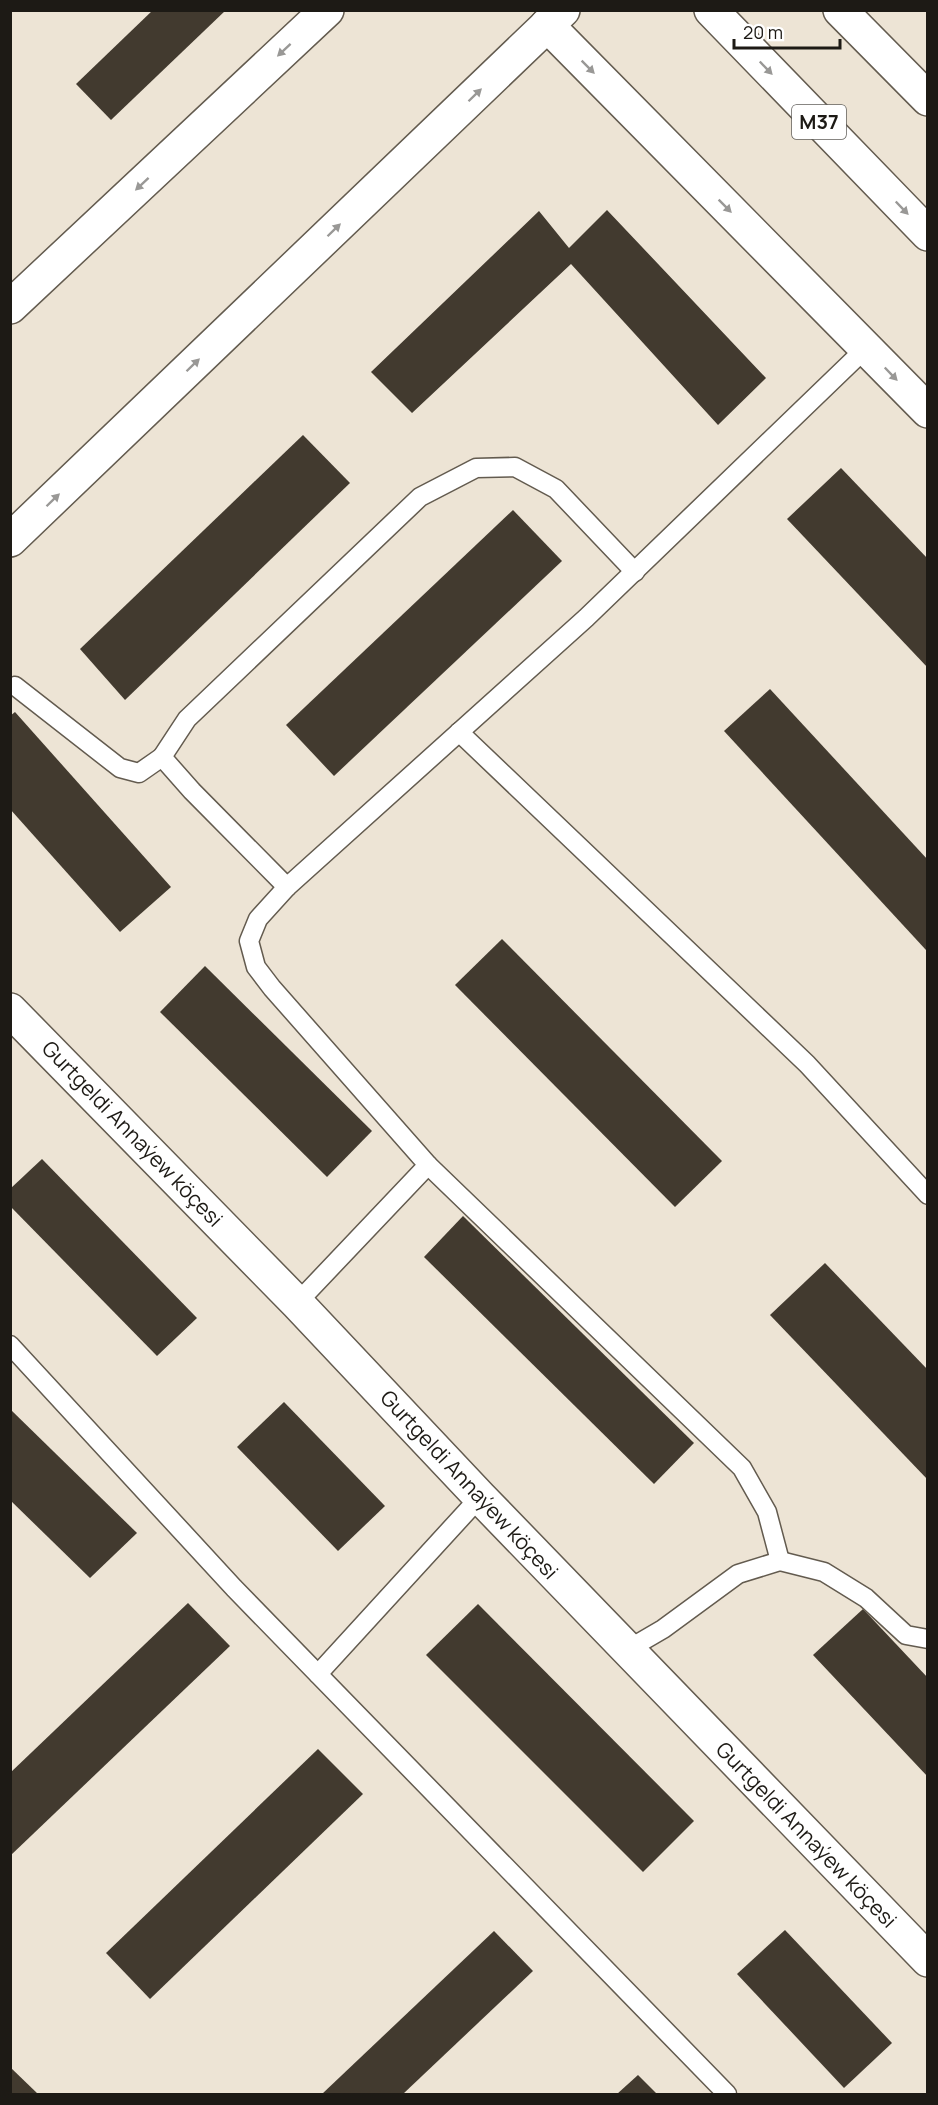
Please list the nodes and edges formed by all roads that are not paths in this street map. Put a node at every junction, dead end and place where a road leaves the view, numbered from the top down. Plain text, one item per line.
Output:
1 (327, 10) edge
2 (711, 10) edge
3 (840, 10) edge
4 (555, 18) edge
5 (927, 99) edge
6 (927, 234) edge
7 (10, 307) edge
8 (866, 348) junction
9 (927, 411) edge
10 (10, 540) edge
11 (634, 572) junction
12 (15, 686) dead end
13 (459, 732) junction
14 (162, 757) junction
15 (287, 887) junction
16 (10, 1010) edge
17 (428, 1165) junction
18 (927, 1195) edge
19 (297, 1302) junction
20 (10, 1345) edge
21 (480, 1497) junction
22 (780, 1561) junction
23 (927, 1639) edge
24 (627, 1650) junction
25 (318, 1674) junction
26 (927, 1960) edge
27 (727, 2094) edge

1 -> 7 main road
2 -> 6 main road, M37 / M37
3 - 5 main road
4 -> 8 main road
10 -> 4 main road
8 -> 9 main road
8 - 11 lane
11 - 13 lane
11 - 14 lane
12 - 14 lane
13 - 15 lane
13 - 18 lane
14 - 15 lane
15 - 17 lane
16 - 19 main road, Gurtgeldi Annaýew köçesi
17 - 19 lane
17 - 22 lane
19 - 21 main road, Gurtgeldi Annaýew köçesi
20 - 25 lane
21 - 24 main road, Gurtgeldi Annaýew köçesi
21 - 25 lane
22 - 23 lane
22 - 24 lane
24 - 26 main road, Gurtgeldi Annaýew köçesi
25 - 27 lane

